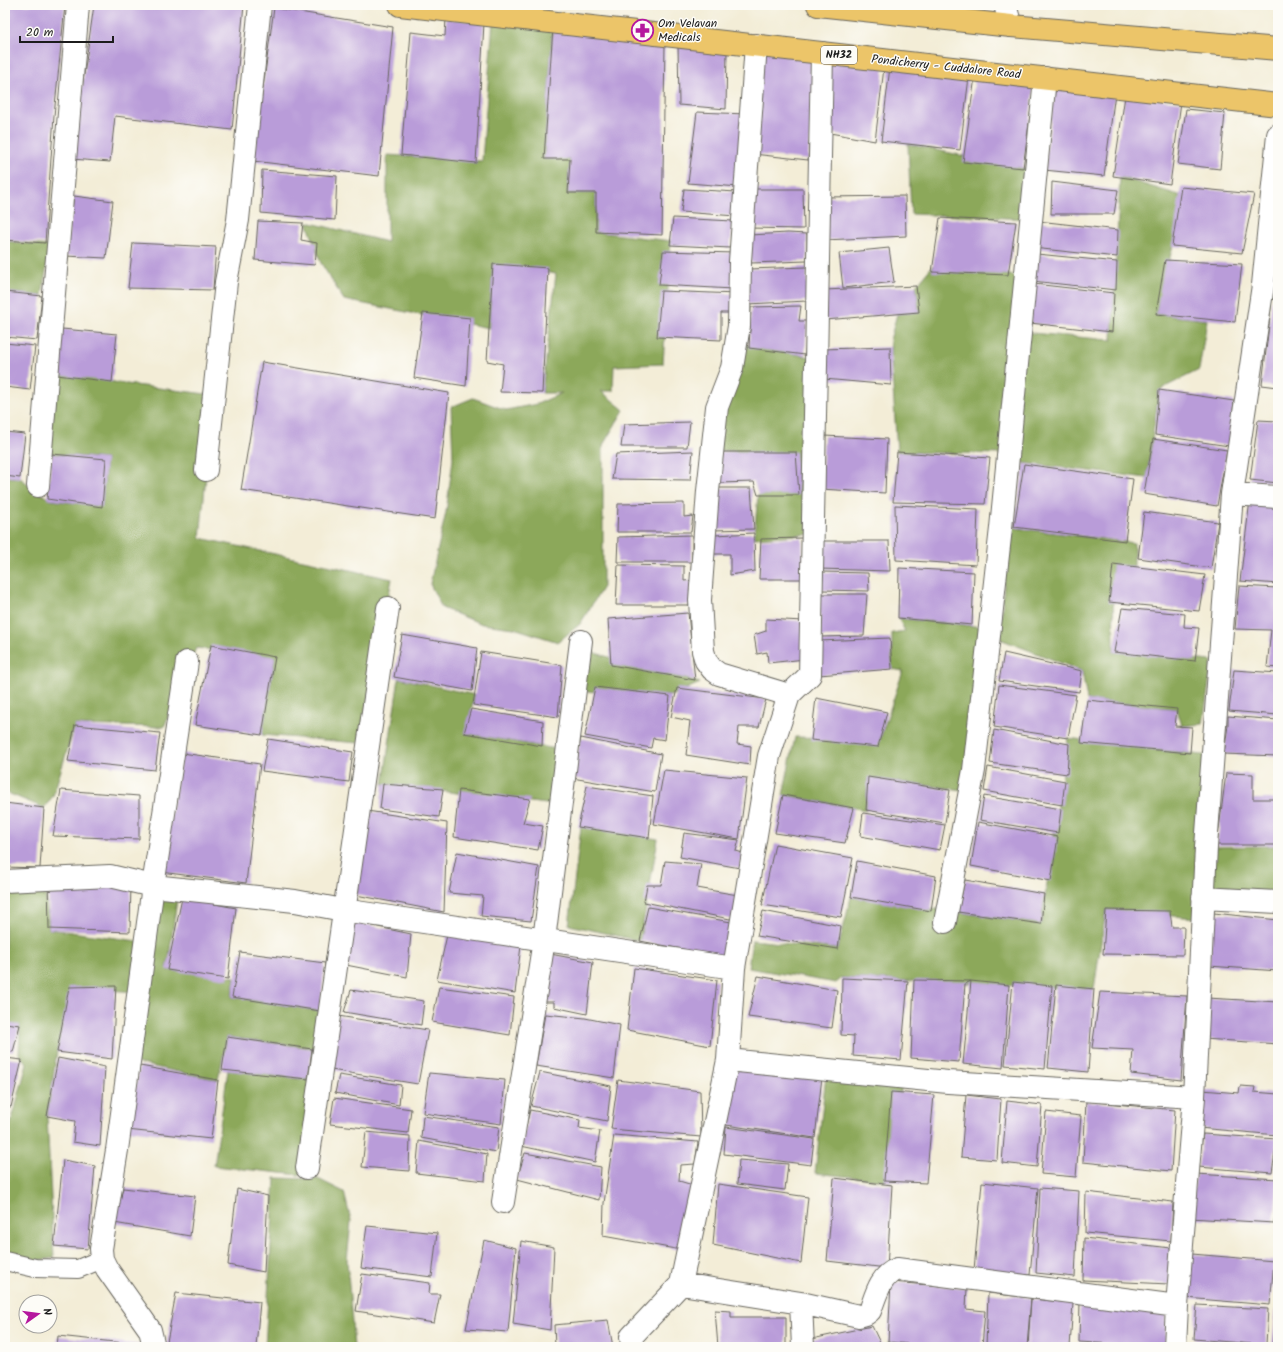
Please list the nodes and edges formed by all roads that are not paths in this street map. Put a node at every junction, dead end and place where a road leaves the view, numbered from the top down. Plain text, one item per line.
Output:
1 (78, 5) edge
2 (260, 5) edge
3 (400, 5) edge
4 (818, 5) edge
5 (1005, 5) edge
6 (1010, 26) junction
7 (756, 45) junction
8 (1278, 49) edge
9 (822, 53) junction
10 (1045, 78) junction
11 (1278, 105) edge
12 (1278, 135) edge
13 (1271, 285) edge
14 (206, 470) dead end
15 (38, 486) dead end
16 (1232, 494) junction
17 (1278, 497) edge
18 (388, 608) dead end
19 (582, 641) dead end
20 (187, 662) dead end
21 (789, 695) junction
22 (5, 881) edge
23 (153, 886) junction
24 (1203, 898) junction
25 (1278, 902) edge
26 (343, 910) junction
27 (945, 922) dead end
28 (544, 940) junction
29 (734, 968) junction
30 (728, 1060) junction
31 (1194, 1097) junction
32 (307, 1168) dead end
33 (503, 1202) dead end
34 (102, 1259) junction
35 (5, 1261) edge
36 (681, 1284) junction
37 (801, 1303) junction
38 (1177, 1306) junction
39 (154, 1347) edge
40 (632, 1347) edge
41 (803, 1347) edge
42 (1176, 1347) edge

1 - 15 street
2 - 14 street
3 - 7 highway, Pondicherry - Cuddalore Road / NH32
4 - 6 highway
5 - 6 street
6 - 8 highway
7 - 9 highway, Pondicherry - Cuddalore Road / NH32
7 - 21 street
9 - 10 highway, Pondicherry - Cuddalore Road / NH32
9 - 21 street
10 - 11 highway, Pondicherry - Cuddalore Road / NH32
10 - 27 street
12 - 13 street
13 - 16 street
16 - 17 street
16 - 24 street
18 - 26 street
19 - 28 street
20 - 23 street
21 - 29 street
22 - 23 street
23 - 26 street
23 - 34 street
24 - 25 street
24 - 31 street
26 - 28 street
26 - 32 street
28 - 29 street
28 - 33 street
29 - 30 street
30 - 31 street
30 - 36 street
31 - 38 street
34 - 35 lane
34 - 39 street
36 - 37 street
36 - 40 street
37 - 38 street
37 - 41 street
38 - 42 street

